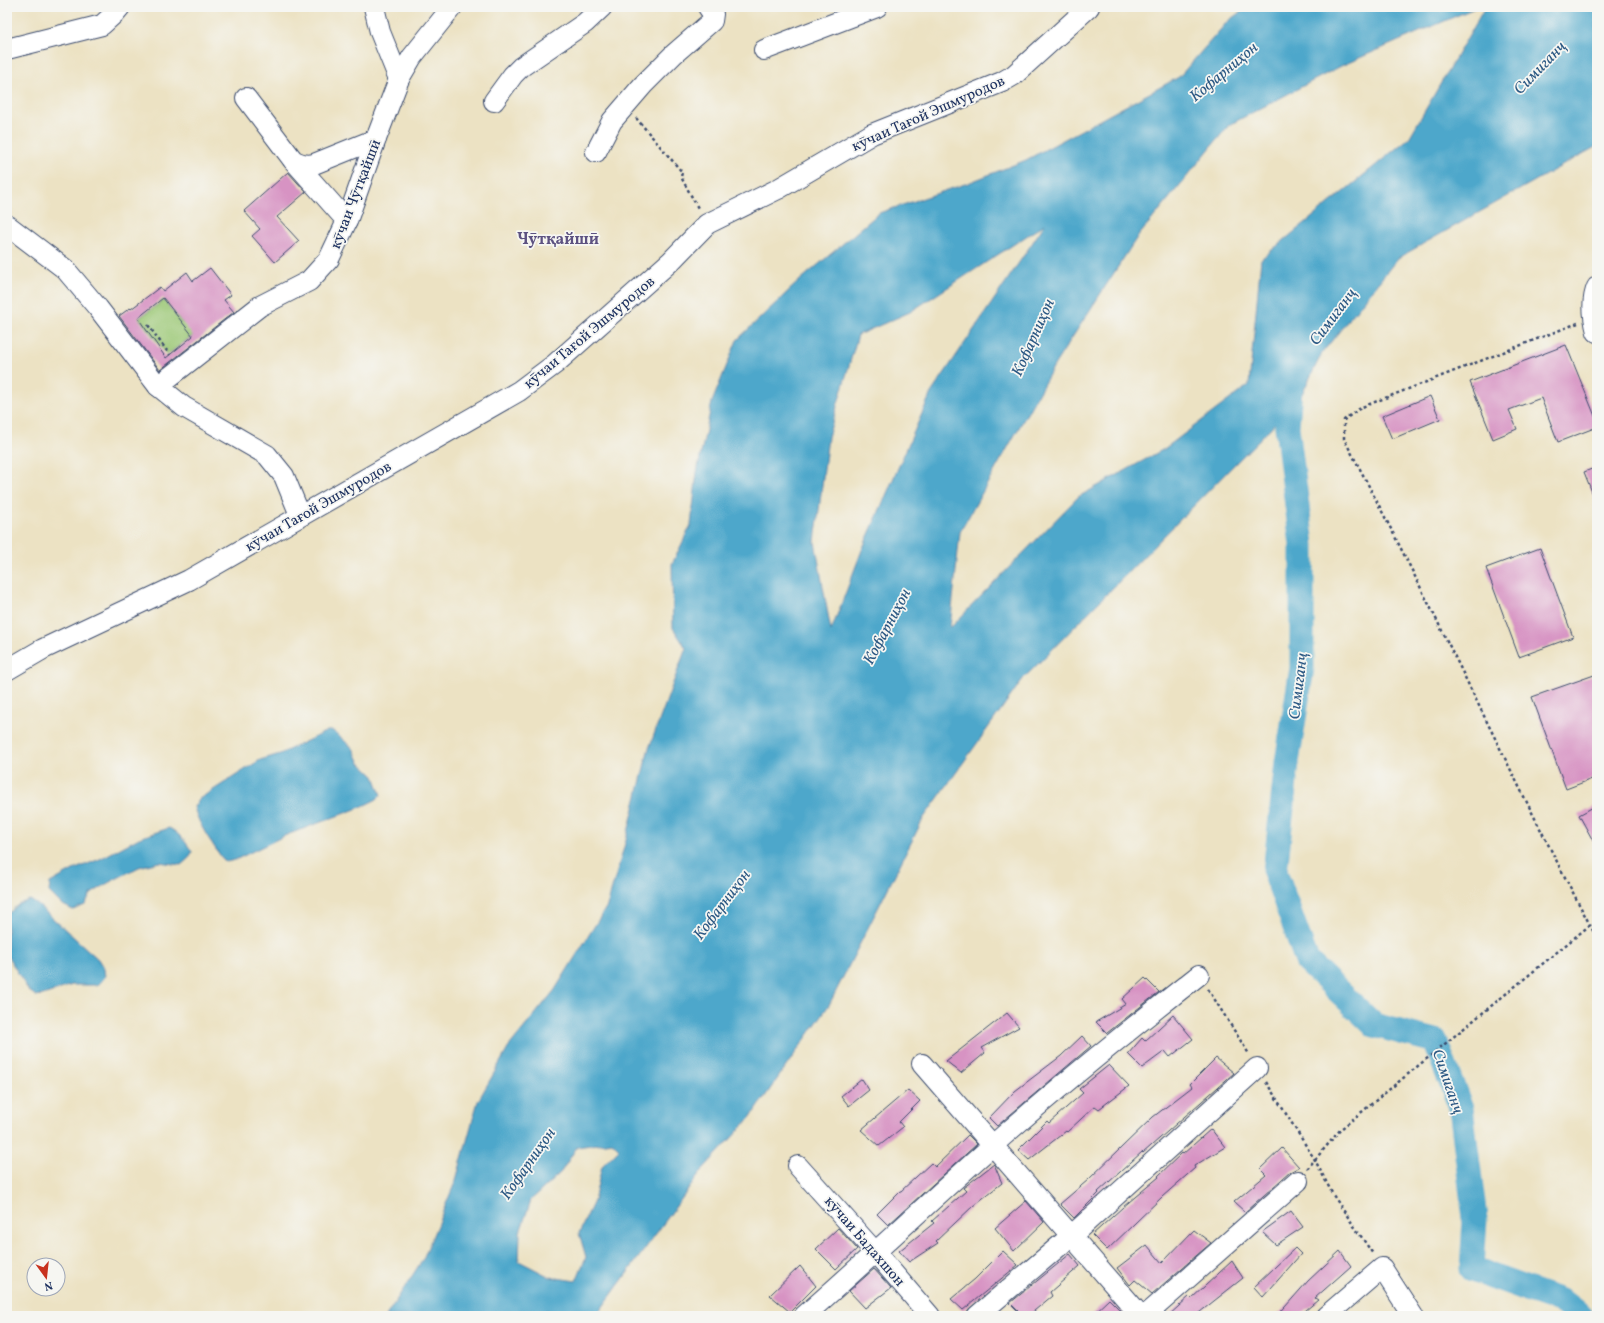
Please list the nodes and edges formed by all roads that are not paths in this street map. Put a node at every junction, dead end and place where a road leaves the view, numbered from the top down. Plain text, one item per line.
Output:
1 (120, 7) edge
2 (374, 7) edge
3 (452, 7) edge
4 (602, 7) edge
5 (708, 7) edge
6 (877, 7) edge
7 (1089, 7) edge
8 (7, 48) edge
9 (764, 50) dead end
10 (399, 79) junction
11 (246, 98) dead end
12 (494, 101) dead end
13 (376, 139) junction
14 (596, 152) dead end
15 (293, 160) junction
16 (347, 221) junction
17 (7, 225) edge
18 (1595, 291) edge
19 (1595, 324) edge
20 (158, 386) junction
21 (300, 516) junction
22 (7, 670) edge
23 (1199, 975) road end
24 (922, 1064) dead end
25 (1257, 1068) road end
26 (993, 1145) junction
27 (798, 1166) dead end
28 (1298, 1181) road end
29 (1071, 1236) junction
30 (876, 1252) junction
31 (804, 1316) edge
32 (930, 1316) edge
33 (977, 1316) edge
34 (1141, 1316) edge
35 (1145, 1316) edge
36 (1326, 1316) edge
37 (1414, 1316) edge

1 - 8 street
2 - 10 street
3 - 10 street, кӯчаи Чӯтқайшӣ
4 - 12 street
5 - 14 street
6 - 9 street
7 - 21 street, кӯчаи Тағой Эшмуродов
10 - 13 street, кӯчаи Чӯтқайшӣ
11 - 15 street
13 - 15 street
13 - 16 street, кӯчаи Чӯтқайшӣ
15 - 16 street
16 - 20 street, кӯчаи Чӯтқайшӣ
17 - 20 street
18 - 19 street
20 - 21 street
21 - 22 street, кӯчаи Тағой Эшмуродов
23 - 26 street
24 - 26 street
25 - 29 street
26 - 29 street
26 - 30 street
27 - 30 street, кӯчаи Бадахшон
28 - 35 street
29 - 33 street
29 - 34 street
30 - 31 street
30 - 32 street, кӯчаи Бадахшон
36 - 37 street

